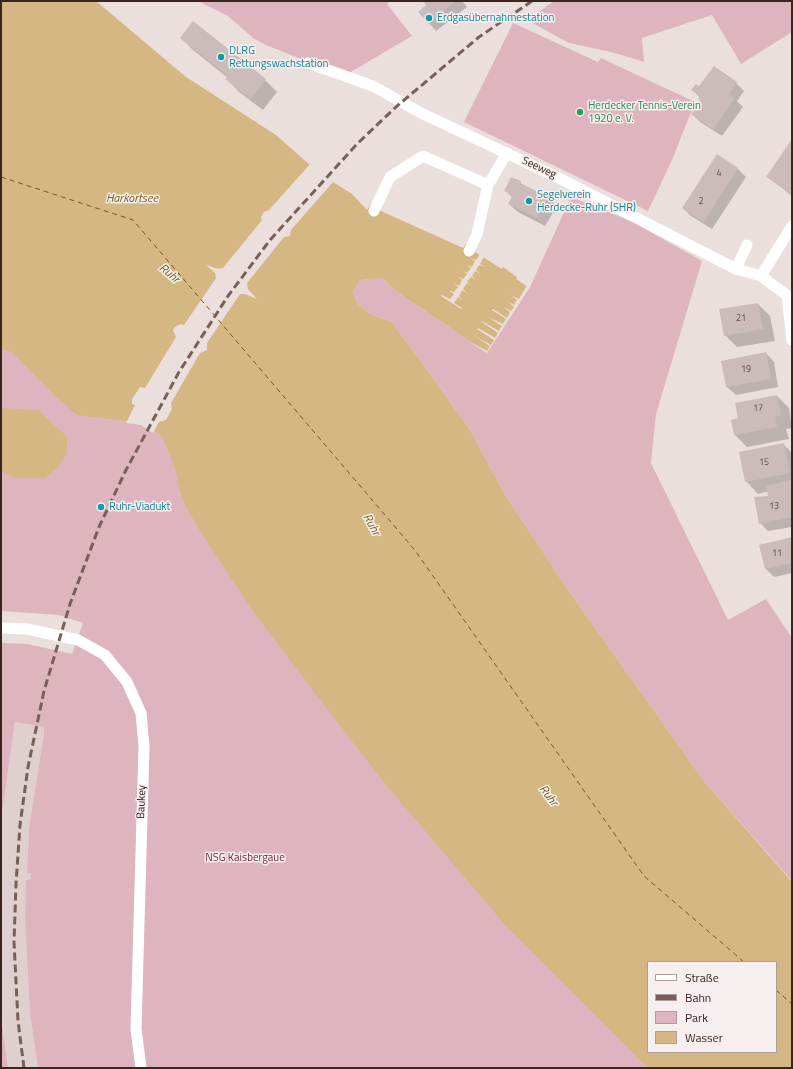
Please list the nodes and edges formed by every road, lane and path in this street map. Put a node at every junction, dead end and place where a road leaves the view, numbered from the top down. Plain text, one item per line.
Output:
1 (308, 63) dead end
2 (507, 153) junction
3 (488, 185) junction
4 (374, 211) dead end
5 (792, 226) edge
6 (747, 245) dead end
7 (469, 251) dead end
8 (736, 269) junction
9 (761, 276) junction
10 (789, 297) edge
11 (792, 340) edge
12 (1, 628) edge
13 (141, 1068) edge

1 - 2 street, Seeweg
2 - 3 street
2 - 8 street, Seeweg
3 - 4 street
3 - 7 street
5 - 9 street
6 - 8 street
8 - 9 street, Seeweg
9 - 10 street
10 - 11 street
12 - 13 street, Baukey

